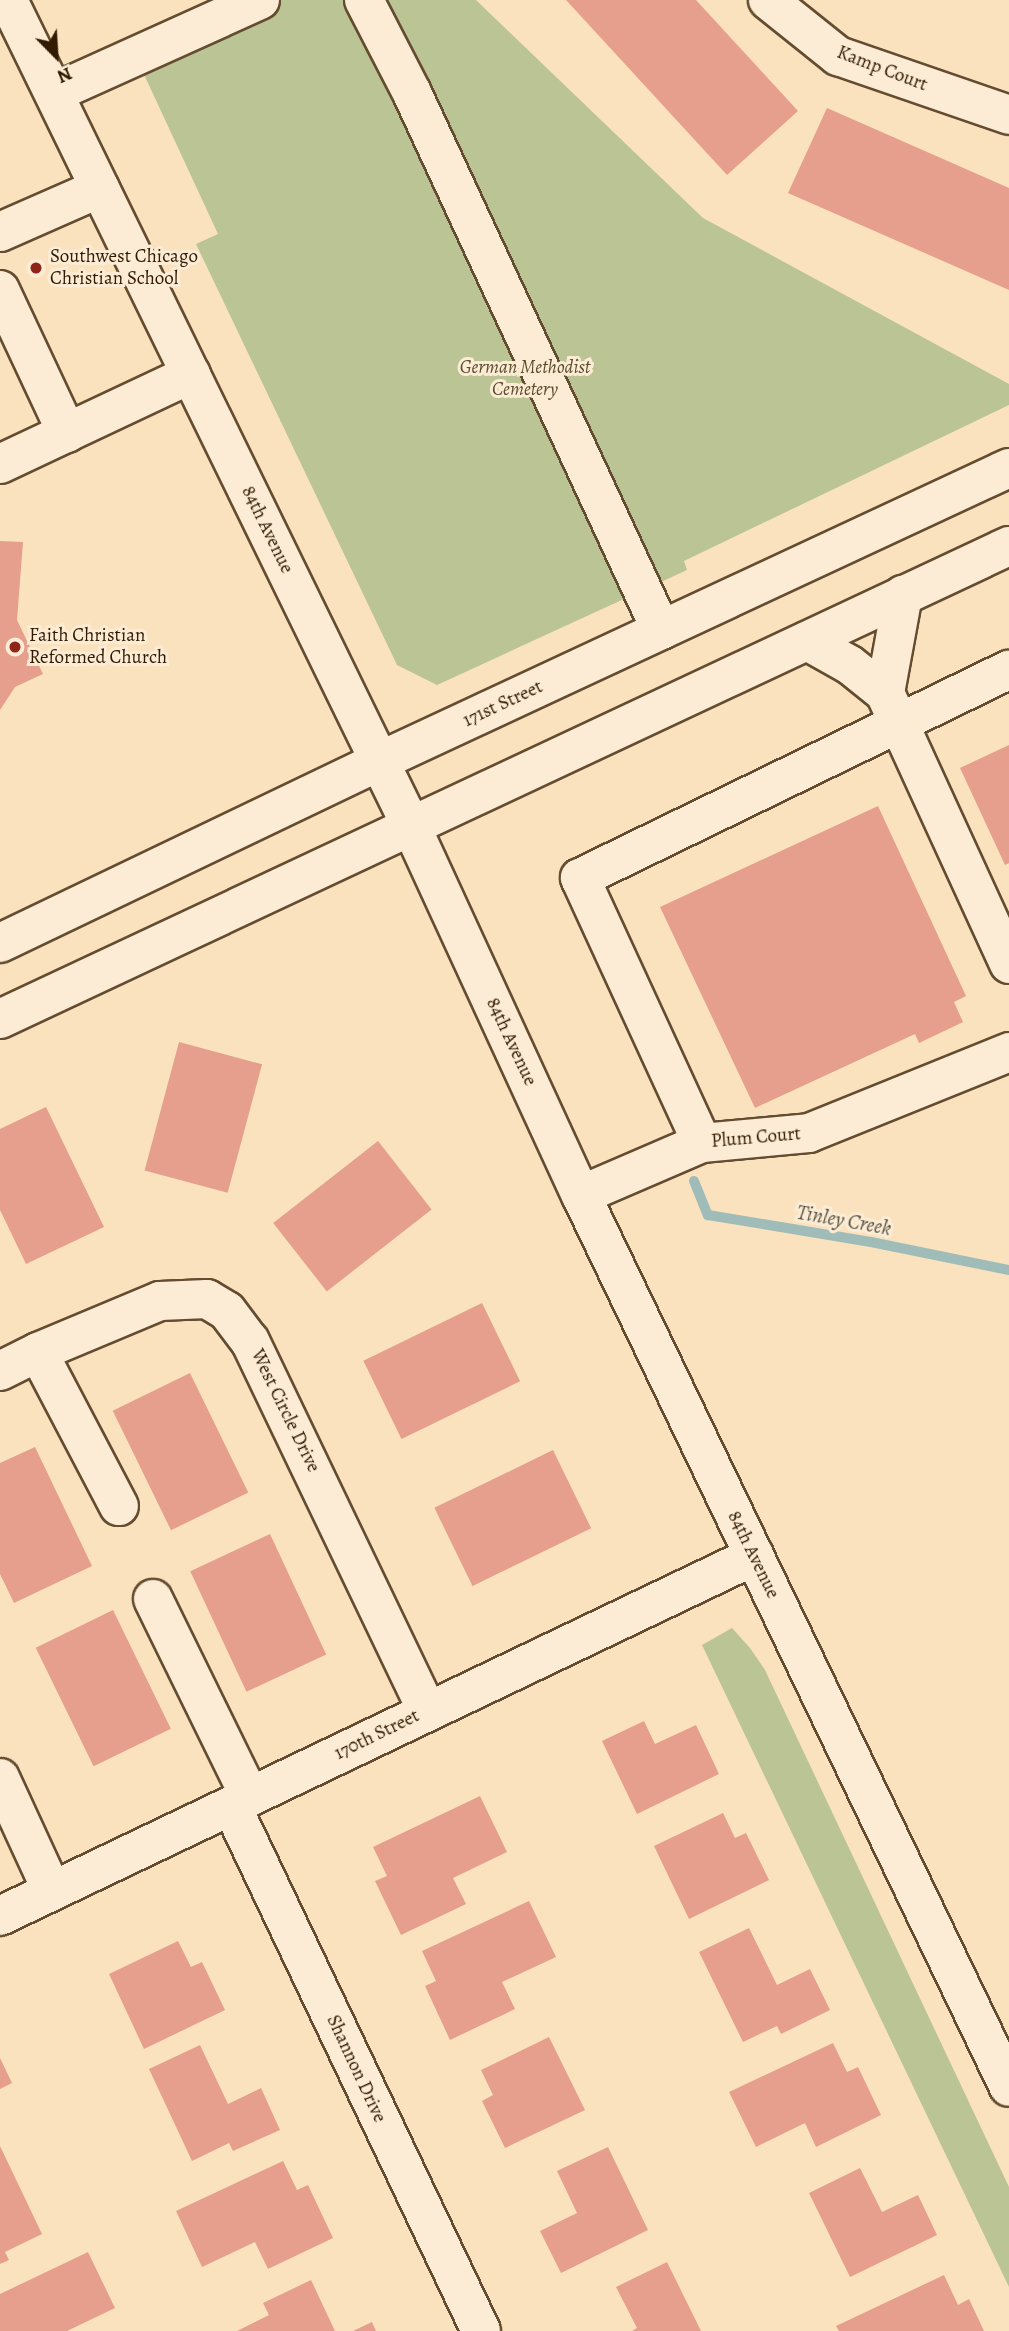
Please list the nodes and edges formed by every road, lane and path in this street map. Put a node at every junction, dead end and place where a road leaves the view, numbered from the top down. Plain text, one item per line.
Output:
1 (8, 0) edge
2 (260, 0) edge
3 (364, 0) edge
4 (768, 0) edge
5 (54, 93) junction
6 (1009, 115) edge
7 (100, 188) junction
8 (0, 232) edge
9 (0, 290) edge
10 (11, 341) edge
11 (191, 374) junction
12 (67, 433) junction
13 (0, 464) edge
14 (1009, 468) edge
15 (1009, 546) edge
16 (903, 595) junction
17 (661, 630) junction
18 (807, 641) junction
19 (1009, 670) edge
20 (892, 708) junction
21 (380, 761) junction
22 (411, 826) junction
23 (0, 943) edge
24 (1009, 964) edge
25 (0, 1019) edge
26 (1009, 1052) edge
27 (702, 1143) junction
28 (581, 1195) junction
29 (22, 1360) edge
30 (118, 1506) dead end
31 (754, 1556) junction
32 (153, 1600) dead end
33 (427, 1711) junction
34 (0, 1778) edge
35 (241, 1802) junction
36 (52, 1891) junction
37 (0, 1916) edge
38 (1009, 2087) edge
39 (481, 2331) edge

1 - 5 street, 84th Avenue
2 - 5 street
3 - 17 street
4 - 6 street, Kamp Court
5 - 7 street, 84th Avenue
7 - 8 street
7 - 11 street, 84th Avenue
9 - 10 street
10 - 12 street
11 - 12 street
11 - 21 street, 84th Avenue
12 - 13 street
14 - 17 street, 171st Street
15 - 16 street
16 - 18 street
16 - 20 street
17 - 21 street, 171st Street
18 - 20 street
18 - 22 street
19 - 20 street
20 - 24 street
20 - 27 street
21 - 22 street, 84th Avenue
21 - 23 street, 171st Street
22 - 25 street
22 - 28 street, 84th Avenue
26 - 27 street, Plum Court
27 - 28 street, Plum Court
28 - 31 street, 84th Avenue
29 - 30 street
29 - 33 street, West Circle Drive
31 - 33 street, 170th Street
31 - 38 street, 84th Avenue
32 - 35 street, Shannon Drive
33 - 35 street, 170th Street
34 - 36 street
35 - 36 street, 170th Street
35 - 39 street, Shannon Drive
36 - 37 street, 170th Street

